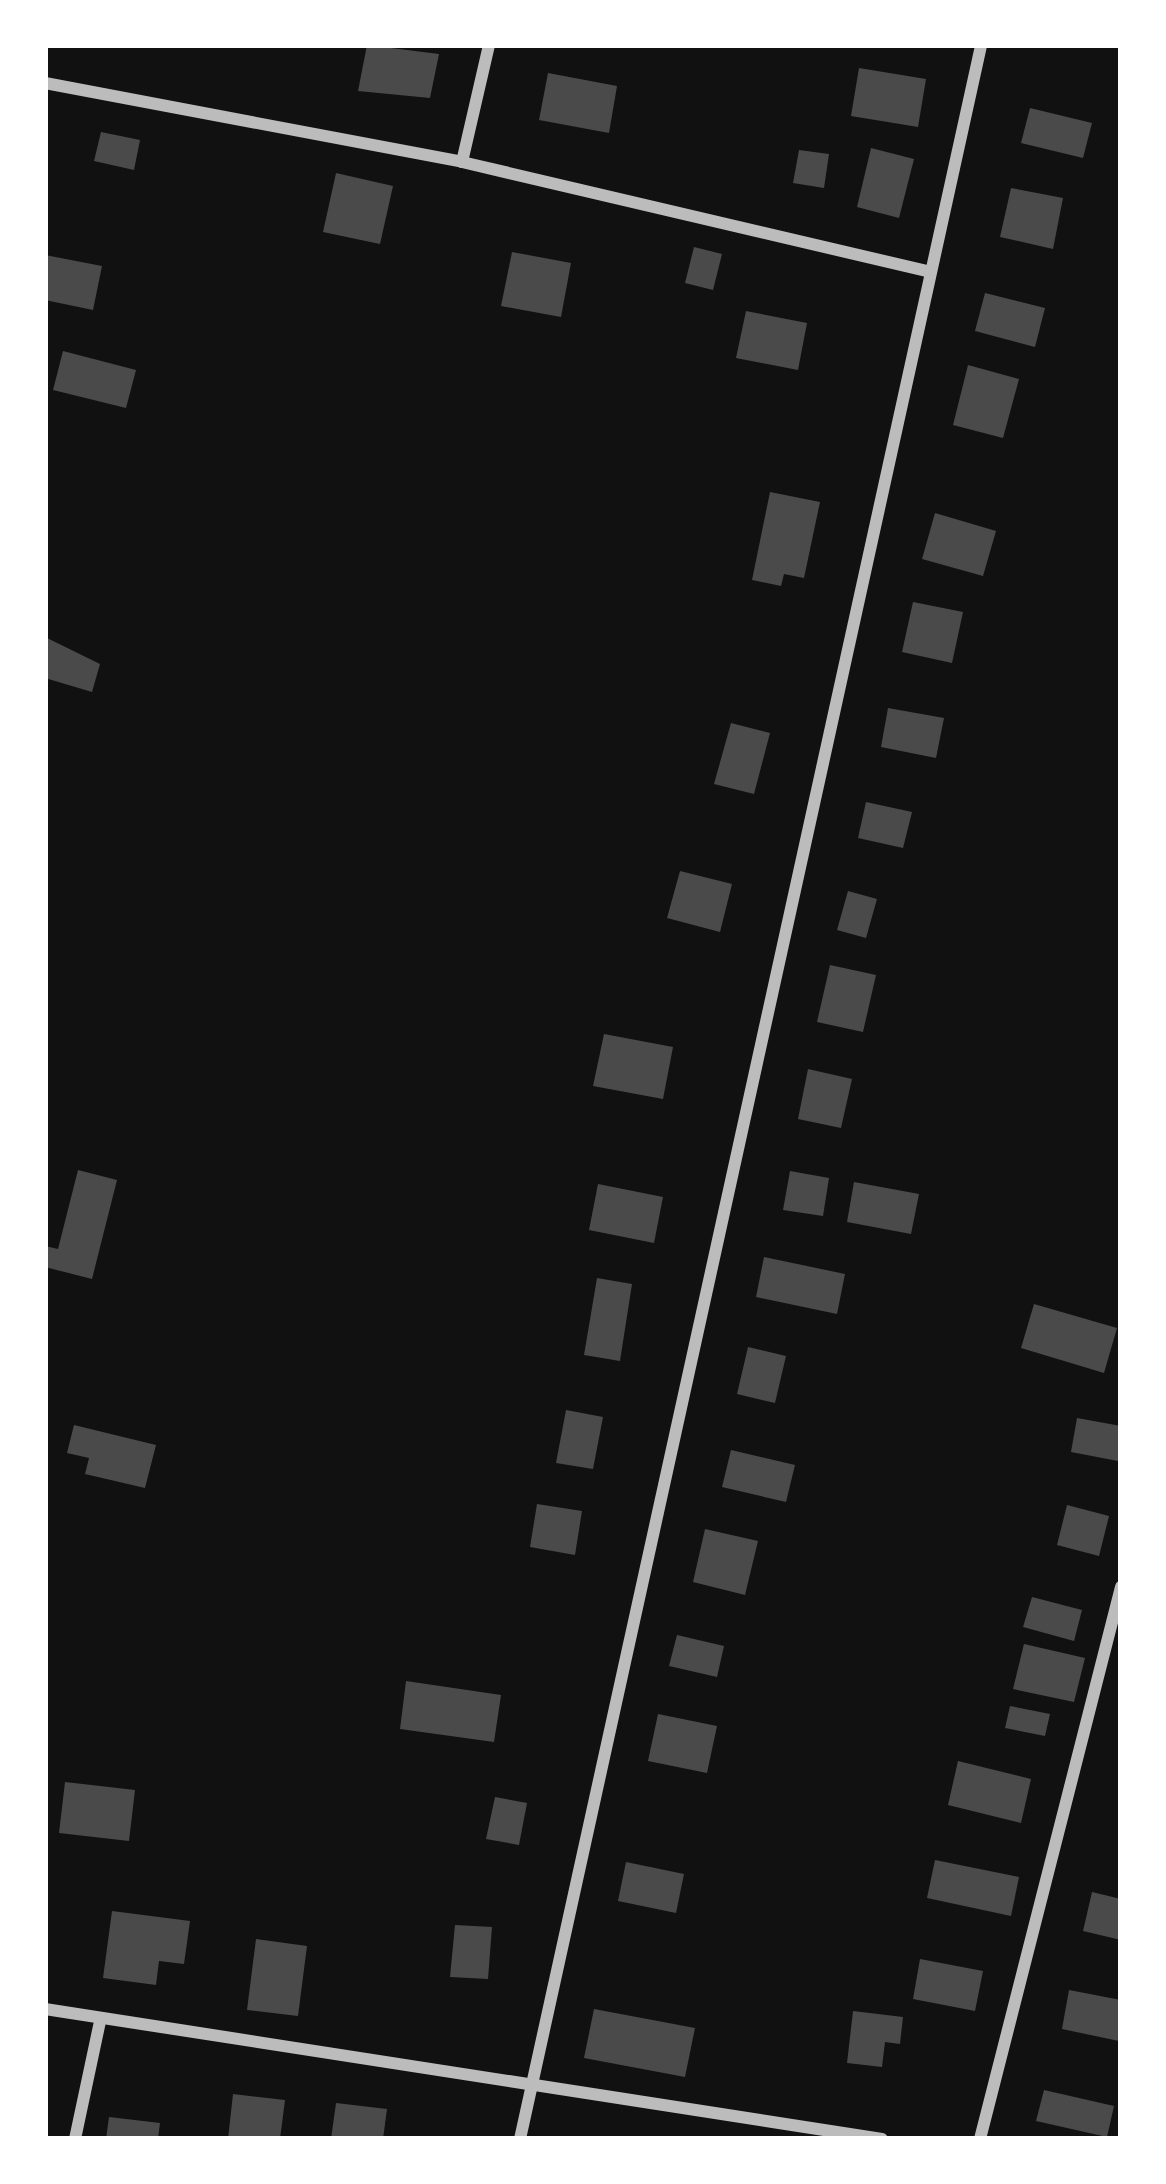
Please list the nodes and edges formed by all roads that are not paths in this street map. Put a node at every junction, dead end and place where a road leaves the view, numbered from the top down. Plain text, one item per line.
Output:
1 (489, 45) edge
2 (981, 45) edge
3 (45, 82) edge
4 (462, 162) junction
5 (927, 271) junction
6 (1121, 1587) edge
7 (45, 2009) edge
8 (100, 2021) junction
9 (531, 2084) junction
10 (76, 2139) edge
11 (520, 2139) edge
12 (882, 2139) edge
13 (980, 2139) edge

1 - 4 street
2 - 5 street
3 - 4 street
4 - 5 street
5 - 9 street
6 - 13 street
7 - 8 street
8 - 9 street
8 - 10 street
9 - 11 street
9 - 12 street

